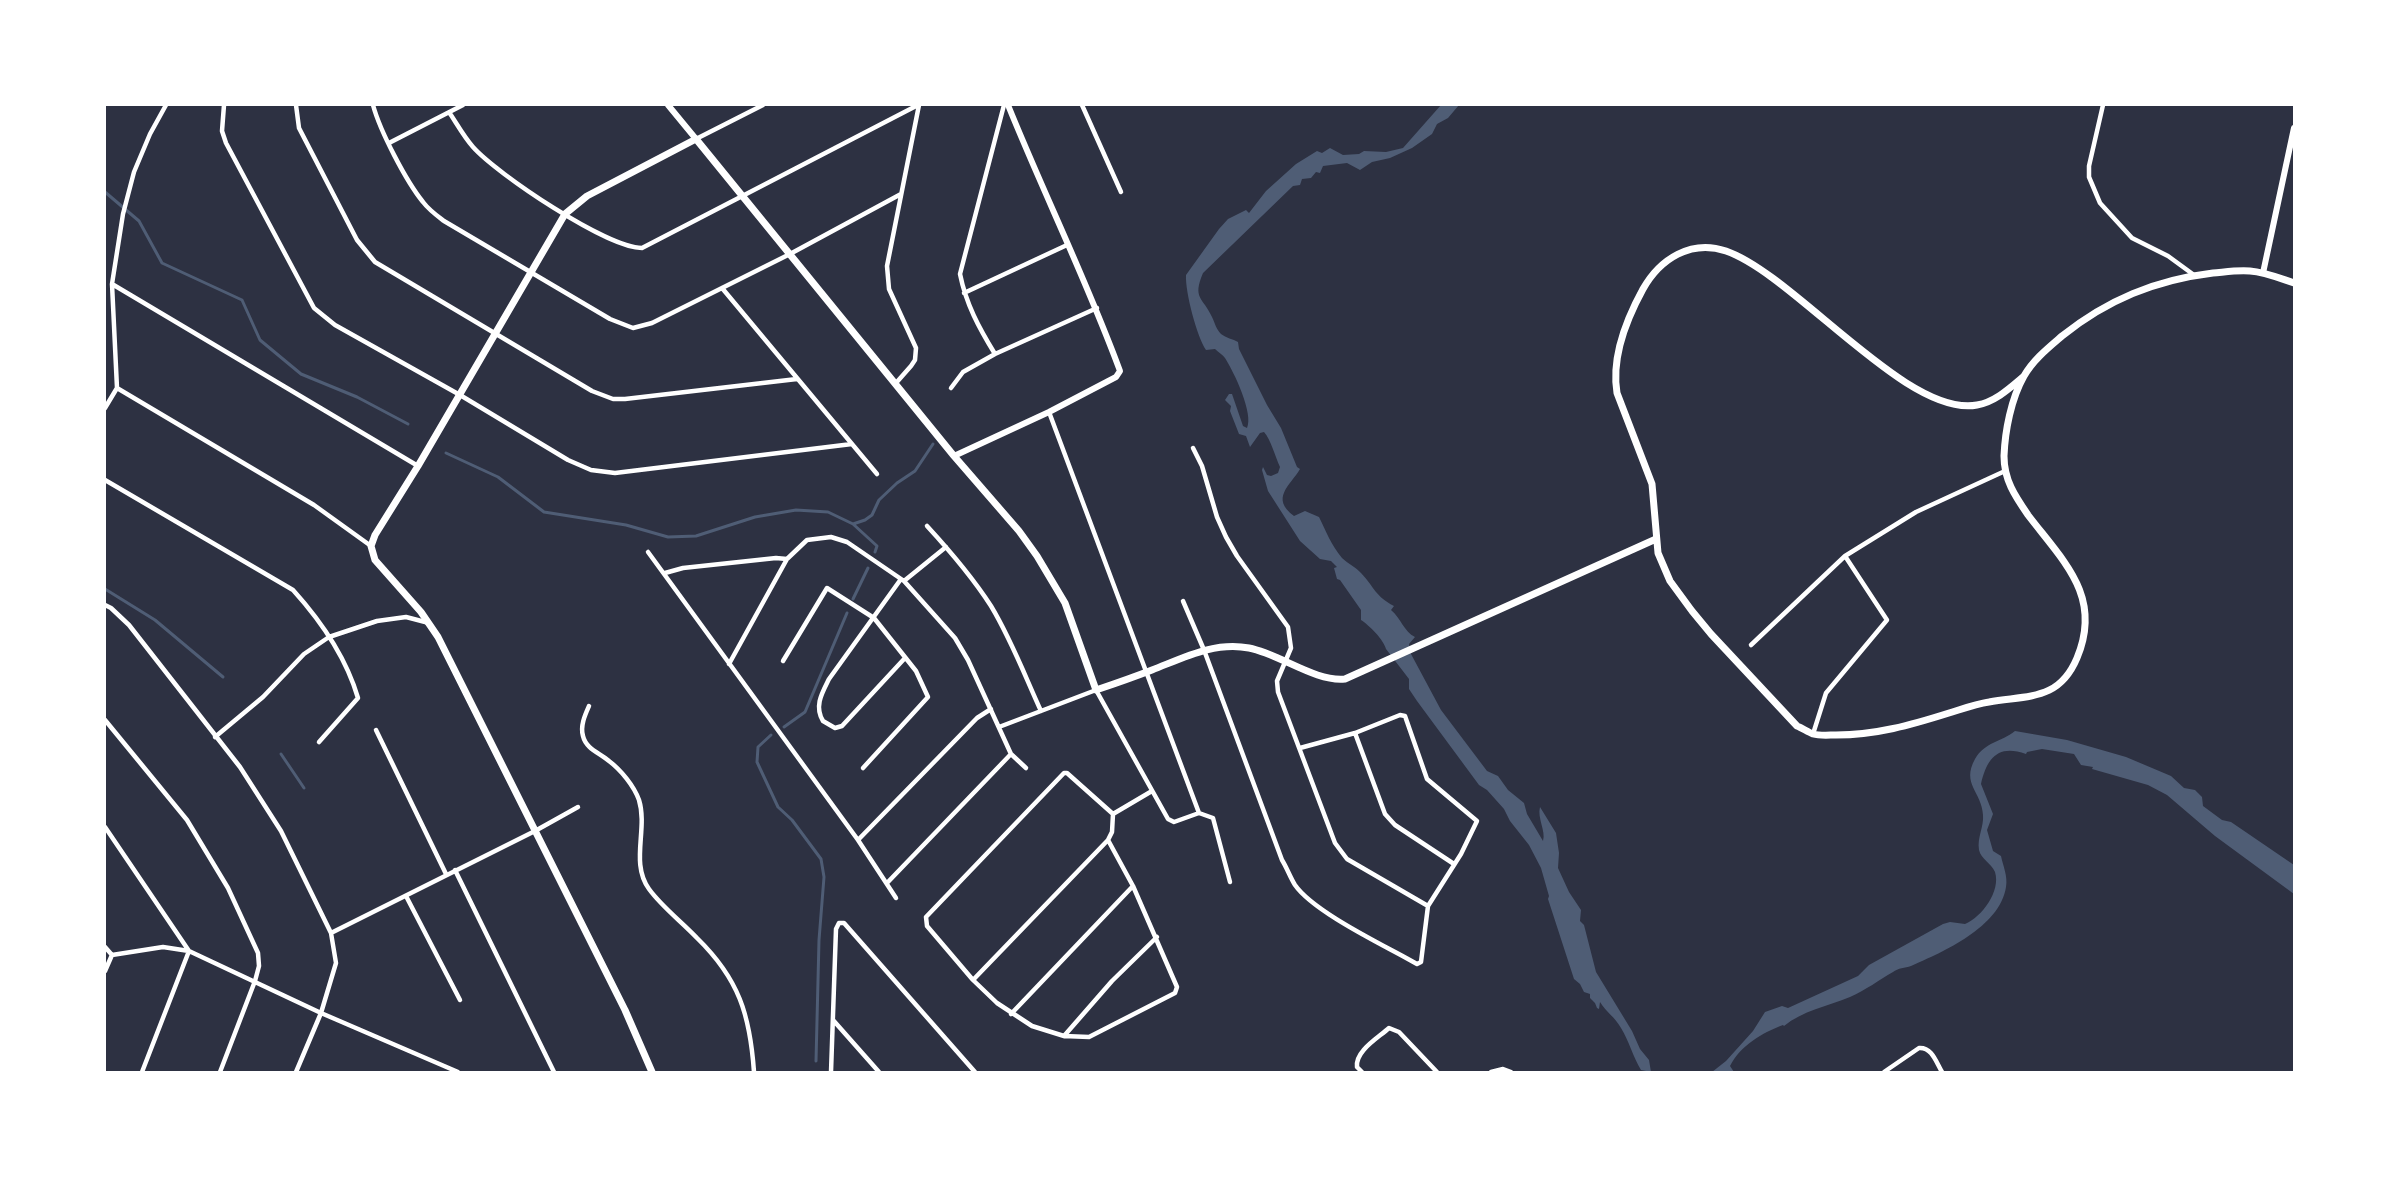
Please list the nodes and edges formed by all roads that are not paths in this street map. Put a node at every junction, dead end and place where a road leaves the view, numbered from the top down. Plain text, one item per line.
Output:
1 (166, 105) edge
2 (224, 105) edge
3 (296, 105) edge
4 (373, 105) edge
5 (463, 105) edge
6 (668, 105) edge
7 (763, 105) edge
8 (919, 105) edge
9 (1006, 105) edge
10 (1082, 105) edge
11 (2103, 105) edge
12 (449, 112) junction
13 (2294, 128) edge
14 (696, 140) junction
15 (389, 143) junction
16 (1121, 192) dead end
17 (901, 194) junction
18 (742, 196) junction
19 (565, 214) junction
20 (1067, 245) junction
21 (790, 254) junction
22 (532, 272) junction
23 (2263, 273) junction
24 (2194, 275) junction
25 (2294, 283) edge
26 (112, 284) junction
27 (722, 288) junction
28 (964, 293) junction
29 (1097, 308) junction
30 (495, 335) junction
31 (995, 354) junction
32 (2023, 377) junction
33 (797, 379) junction
34 (896, 383) junction
35 (117, 388) junction
36 (951, 388) dead end
37 (460, 395) junction
38 (105, 408) edge
39 (1049, 412) junction
40 (852, 444) junction
41 (1193, 448) dead end
42 (954, 456) junction
43 (418, 466) junction
44 (2006, 471) junction
45 (877, 474) dead end
46 (105, 480) edge
47 (927, 526) dead end
48 (1656, 539) junction
49 (371, 546) junction
50 (946, 547) junction
51 (648, 552) dead end
52 (1845, 556) junction
53 (787, 559) junction
54 (665, 573) junction
55 (902, 580) junction
56 (1183, 601) dead end
57 (105, 605) edge
58 (874, 618) junction
59 (429, 623) junction
60 (329, 637) junction
61 (1751, 645) dead end
62 (1204, 650) junction
63 (905, 658) junction
64 (1285, 660) junction
65 (783, 661) dead end
66 (729, 664) junction
67 (1147, 672) junction
68 (1096, 690) junction
69 (589, 706) dead end
70 (991, 709) junction
71 (1041, 711) junction
72 (105, 720) edge
73 (999, 727) junction
74 (376, 730) dead end
75 (1354, 732) junction
76 (1813, 734) junction
77 (215, 737) junction
78 (319, 742) dead end
79 (1300, 748) junction
80 (1011, 754) junction
81 (863, 768) dead end
82 (1026, 768) dead end
83 (1152, 790) junction
84 (578, 807) dead end
85 (1199, 813) junction
86 (1113, 814) junction
87 (105, 827) edge
88 (535, 831) junction
89 (858, 840) junction
90 (1108, 840) junction
91 (1454, 864) junction
92 (455, 870) junction
93 (446, 874) junction
94 (1230, 882) dead end
95 (887, 883) junction
96 (1133, 886) junction
97 (406, 896) junction
98 (896, 898) dead end
99 (1428, 906) junction
100 (331, 933) junction
101 (1156, 938) junction
102 (105, 947) edge
103 (189, 951) junction
104 (112, 955) junction
105 (105, 971) edge
106 (974, 980) junction
107 (255, 981) junction
108 (460, 1000) dead end
109 (321, 1013) junction
110 (1011, 1014) junction
111 (833, 1020) junction
112 (1064, 1036) junction
113 (142, 1072) edge
114 (220, 1072) edge
115 (296, 1072) edge
116 (458, 1072) edge
117 (554, 1072) edge
118 (652, 1072) edge
119 (754, 1072) edge
120 (831, 1072) edge
121 (879, 1072) edge
122 (975, 1072) edge
123 (1362, 1072) edge
124 (1437, 1072) edge
125 (1491, 1072) edge
126 (1511, 1072) edge
127 (1884, 1072) edge
128 (1942, 1072) edge

1 - 26 street
2 - 37 street
3 - 30 street
4 - 15 street
5 - 12 street
6 - 14 street
7 - 14 street
8 - 17 street
8 - 18 street
9 - 20 street
9 - 28 street
10 - 16 street
11 - 24 street
12 - 15 street
12 - 19 street
13 - 23 street
14 - 18 main road
14 - 19 main road
15 - 22 street
17 - 21 street
17 - 34 street
18 - 19 street
18 - 21 main road
19 - 22 main road
20 - 28 street
20 - 29 street
21 - 27 street
21 - 34 main road
22 - 27 street
22 - 30 main road
23 - 24 main road
23 - 25 main road
24 - 32 main road
26 - 35 street
26 - 43 street
27 - 33 street
28 - 31 street
29 - 31 street
29 - 39 street
30 - 33 street
30 - 37 main road
31 - 36 street
32 - 44 main road
32 - 48 main road
33 - 40 street
34 - 42 main road
35 - 38 street
35 - 49 street
37 - 40 street
37 - 43 main road
39 - 42 street
39 - 67 street
40 - 45 street
41 - 64 street
42 - 68 main road
43 - 49 main road
44 - 52 street
44 - 76 main road
46 - 60 street
47 - 50 street
48 - 64 main road
48 - 76 main road
49 - 59 main road
50 - 55 street
50 - 71 street
51 - 54 street
52 - 61 street
52 - 76 street
53 - 54 street
53 - 55 street
53 - 66 street
54 - 66 street
55 - 58 street
55 - 70 street
56 - 62 street
57 - 77 street
58 - 63 street
58 - 63 street
58 - 65 street
59 - 60 street
59 - 88 main road
60 - 77 street
60 - 78 street
62 - 64 main road
62 - 67 main road
62 - 99 street
63 - 81 street
64 - 79 street
66 - 89 street
67 - 68 main road
67 - 85 street
68 - 71 street
68 - 83 street
69 - 119 street
70 - 73 street
70 - 89 street
71 - 73 street
72 - 107 street
73 - 80 street
74 - 93 street
75 - 79 street
75 - 91 street
75 - 91 street
77 - 100 street
79 - 99 street
80 - 82 street
80 - 95 street
83 - 85 street
83 - 86 street
84 - 88 street
85 - 94 street
86 - 90 street
86 - 106 street
87 - 103 street
88 - 92 street
88 - 118 main road
89 - 95 street
90 - 96 street
90 - 106 street
91 - 99 street
92 - 93 street
92 - 117 street
93 - 97 street
95 - 98 street
96 - 101 street
96 - 110 street
97 - 100 street
97 - 108 street
100 - 109 street
101 - 112 street
101 - 112 street
102 - 104 street
103 - 104 street
103 - 107 street
103 - 113 street
104 - 105 street
106 - 110 street
107 - 109 street
107 - 114 street
109 - 115 street
109 - 116 street
110 - 112 street
111 - 120 street
111 - 121 street
111 - 122 street
123 - 124 street
125 - 126 street
127 - 128 street

